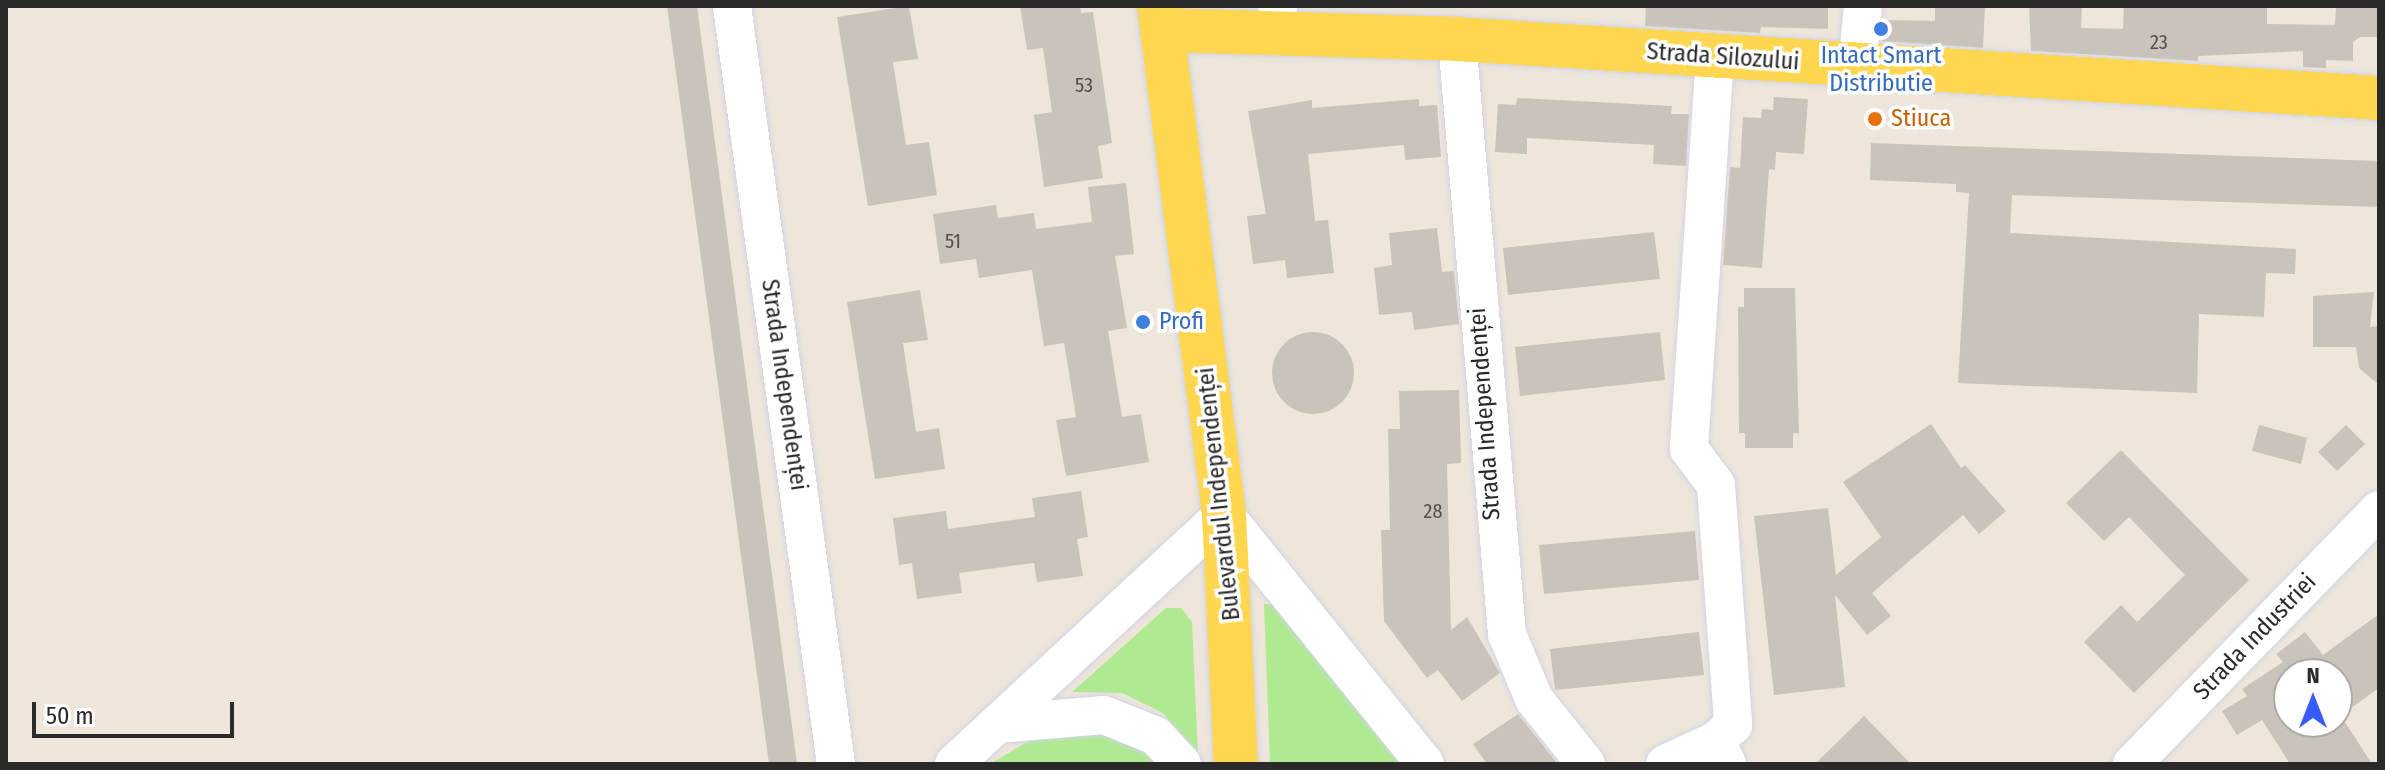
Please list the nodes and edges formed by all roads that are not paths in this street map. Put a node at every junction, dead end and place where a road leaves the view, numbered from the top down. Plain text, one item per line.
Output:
1 (732, 6) edge
2 (1863, 6) edge
3 (1161, 18) edge
4 (1278, 18) edge
5 (1457, 39) junction
6 (1715, 56) junction
7 (1857, 66) junction
8 (2379, 98) edge
9 (2379, 510) edge
10 (1224, 514) junction
11 (997, 724) junction
12 (1721, 752) edge
13 (2142, 760) edge
14 (836, 764) edge
15 (954, 764) edge
16 (1182, 764) edge
17 (1236, 764) edge
18 (1425, 764) edge
19 (1586, 764) edge
20 (1665, 764) edge

1 - 14 street, Strada Independenței
2 - 7 street
3 - 4 main road, Strada Silozului
3 - 10 main road, Bulevardul Independenței
4 - 5 main road, Strada Silozului
5 - 6 main road, Strada Silozului
5 - 19 street, Strada Independenței
6 - 7 main road, Strada Silozului
6 - 12 street
7 - 8 main road, Strada Silozului
9 - 13 street, Strada Industriei
10 - 11 street
10 - 17 main road, Bulevardul Independenței
10 - 18 street
11 - 15 street
11 - 16 street
12 - 20 street

